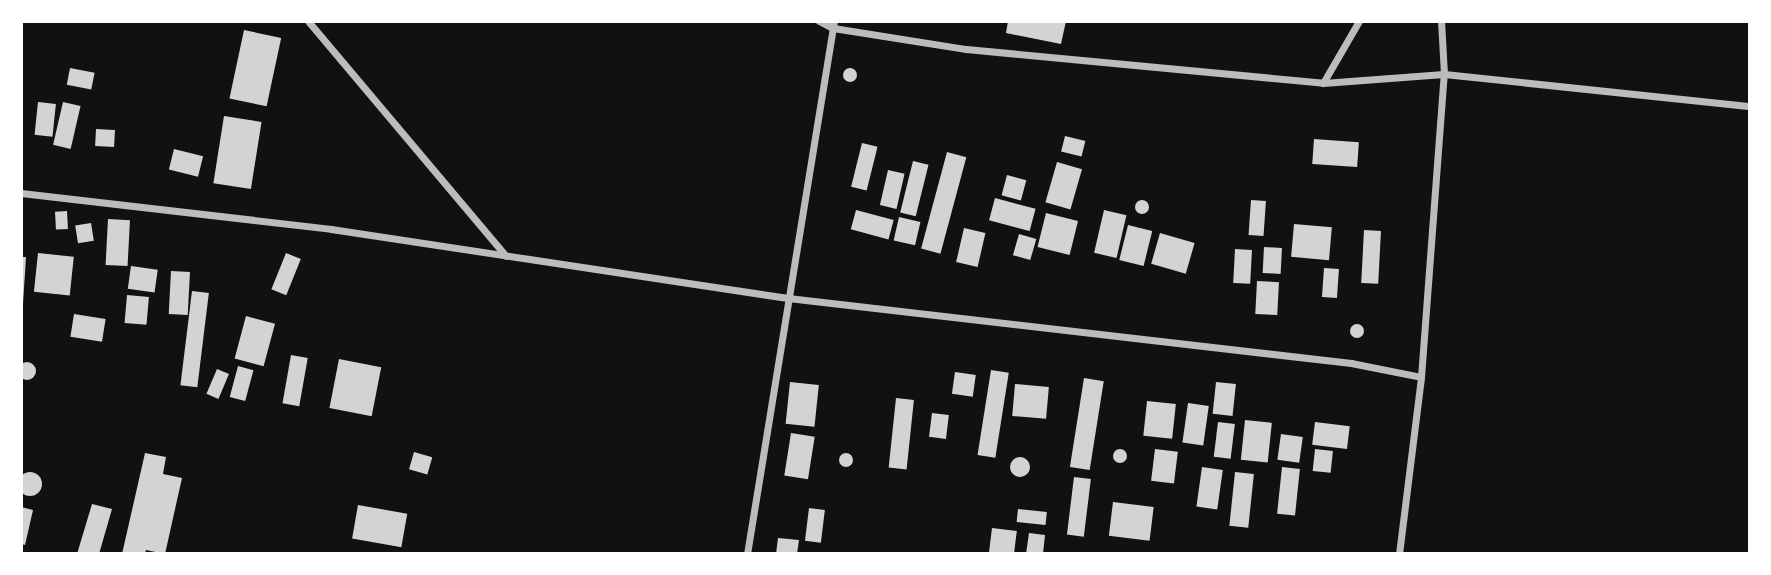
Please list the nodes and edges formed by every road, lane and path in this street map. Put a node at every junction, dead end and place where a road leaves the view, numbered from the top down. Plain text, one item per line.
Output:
1 (308, 21) edge
2 (819, 21) edge
3 (1359, 21) edge
4 (1441, 21) edge
5 (833, 24) edge
6 (1444, 74) junction
7 (1323, 83) junction
8 (1750, 106) edge
9 (21, 193) edge
10 (506, 256) junction
11 (788, 298) junction
12 (1421, 377) junction
13 (747, 554) edge
14 (1399, 554) edge

1 - 10 street
2 - 5 street
3 - 7 street
4 - 6 street
5 - 7 street
5 - 11 street
6 - 7 street
6 - 8 street
6 - 12 street
9 - 10 street
10 - 11 street
11 - 12 street
11 - 13 street
12 - 14 street

